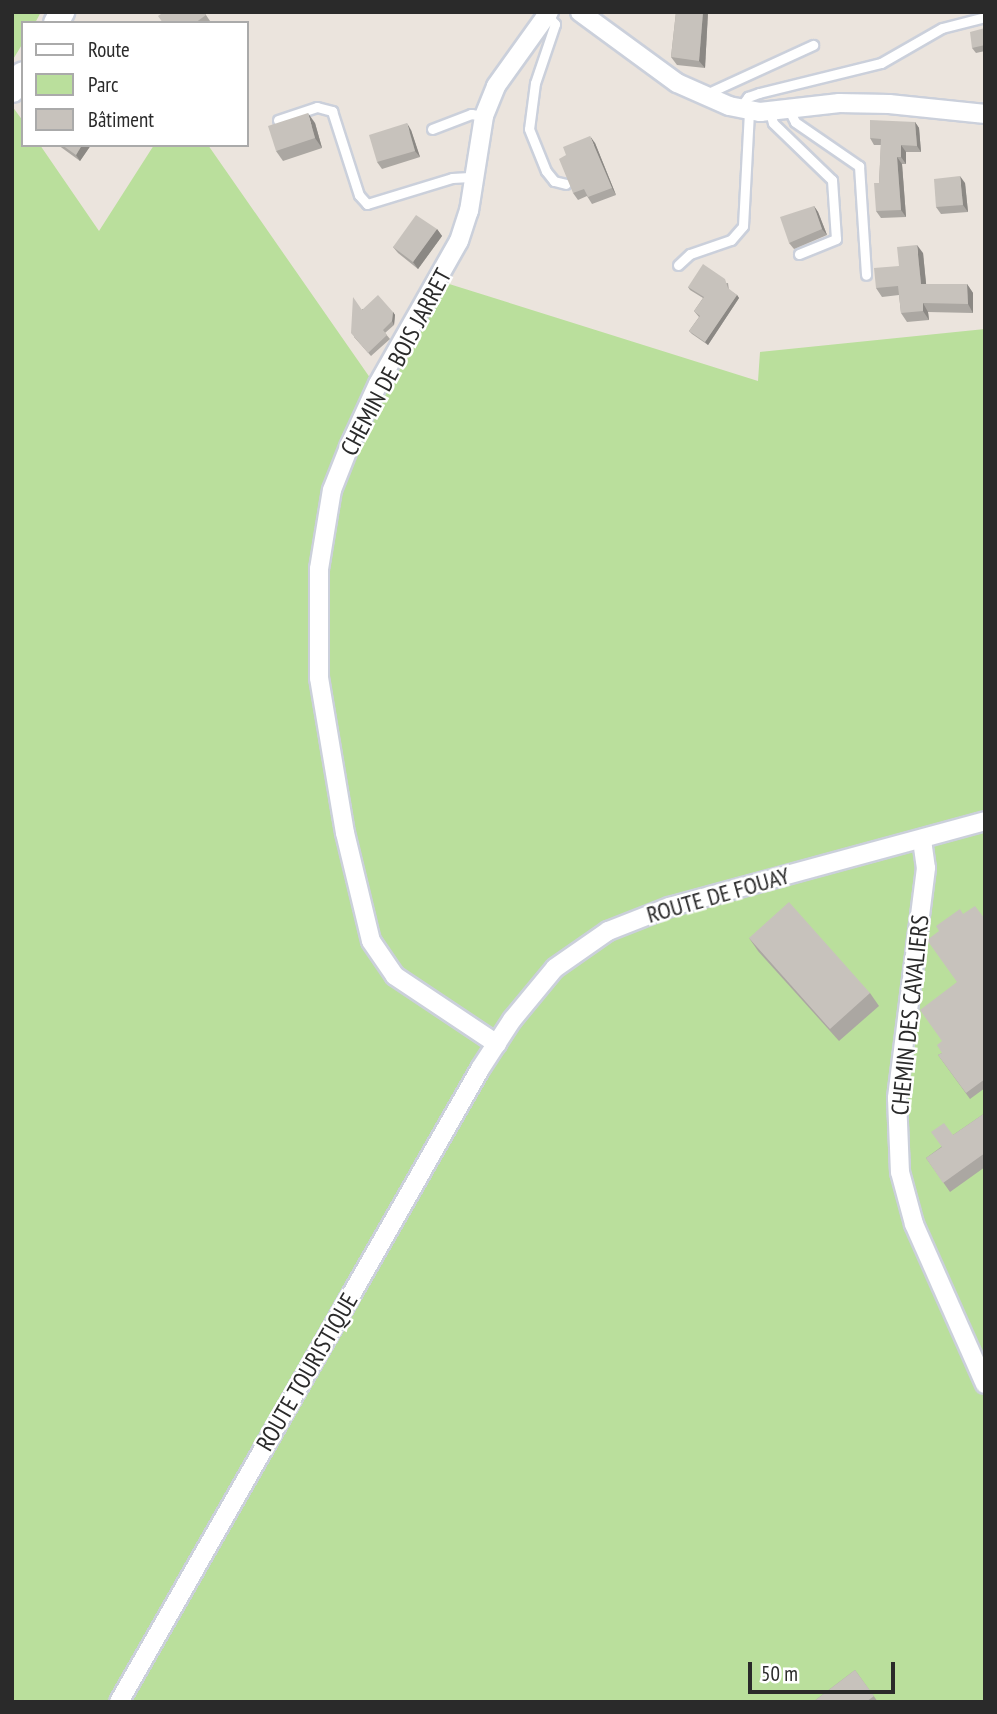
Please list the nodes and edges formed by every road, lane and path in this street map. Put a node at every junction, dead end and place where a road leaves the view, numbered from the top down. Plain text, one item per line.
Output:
1 (580, 12) edge
2 (548, 13) edge
3 (985, 17) edge
4 (813, 45) dead end
5 (701, 96) junction
6 (744, 109) junction
7 (789, 110) junction
8 (770, 112) junction
9 (985, 114) edge
10 (484, 116) junction
11 (278, 120) edge
12 (432, 129) dead end
13 (474, 177) junction
14 (566, 184) edge
15 (799, 254) dead end
16 (678, 265) dead end
17 (866, 275) dead end
18 (985, 821) edge
19 (922, 840) junction
20 (497, 1044) junction
21 (985, 1384) edge
22 (119, 1702) edge

1 - 5 street
2 - 10 street, CHEMIN DE BOIS JARRET
2 - 14 lane
3 - 6 lane
4 - 5 lane
5 - 6 street
6 - 8 street
6 - 16 lane
7 - 8 street
7 - 9 street
7 - 17 lane
8 - 15 lane
10 - 12 lane
10 - 13 street, CHEMIN DE BOIS JARRET
11 - 13 lane
13 - 20 street, CHEMIN DE BOIS JARRET
18 - 19 street, ROUTE DE FOUAY
19 - 20 street, ROUTE DE FOUAY
19 - 21 street, CHEMIN DES CAVALIERS
20 - 22 street, ROUTE TOURISTIQUE

